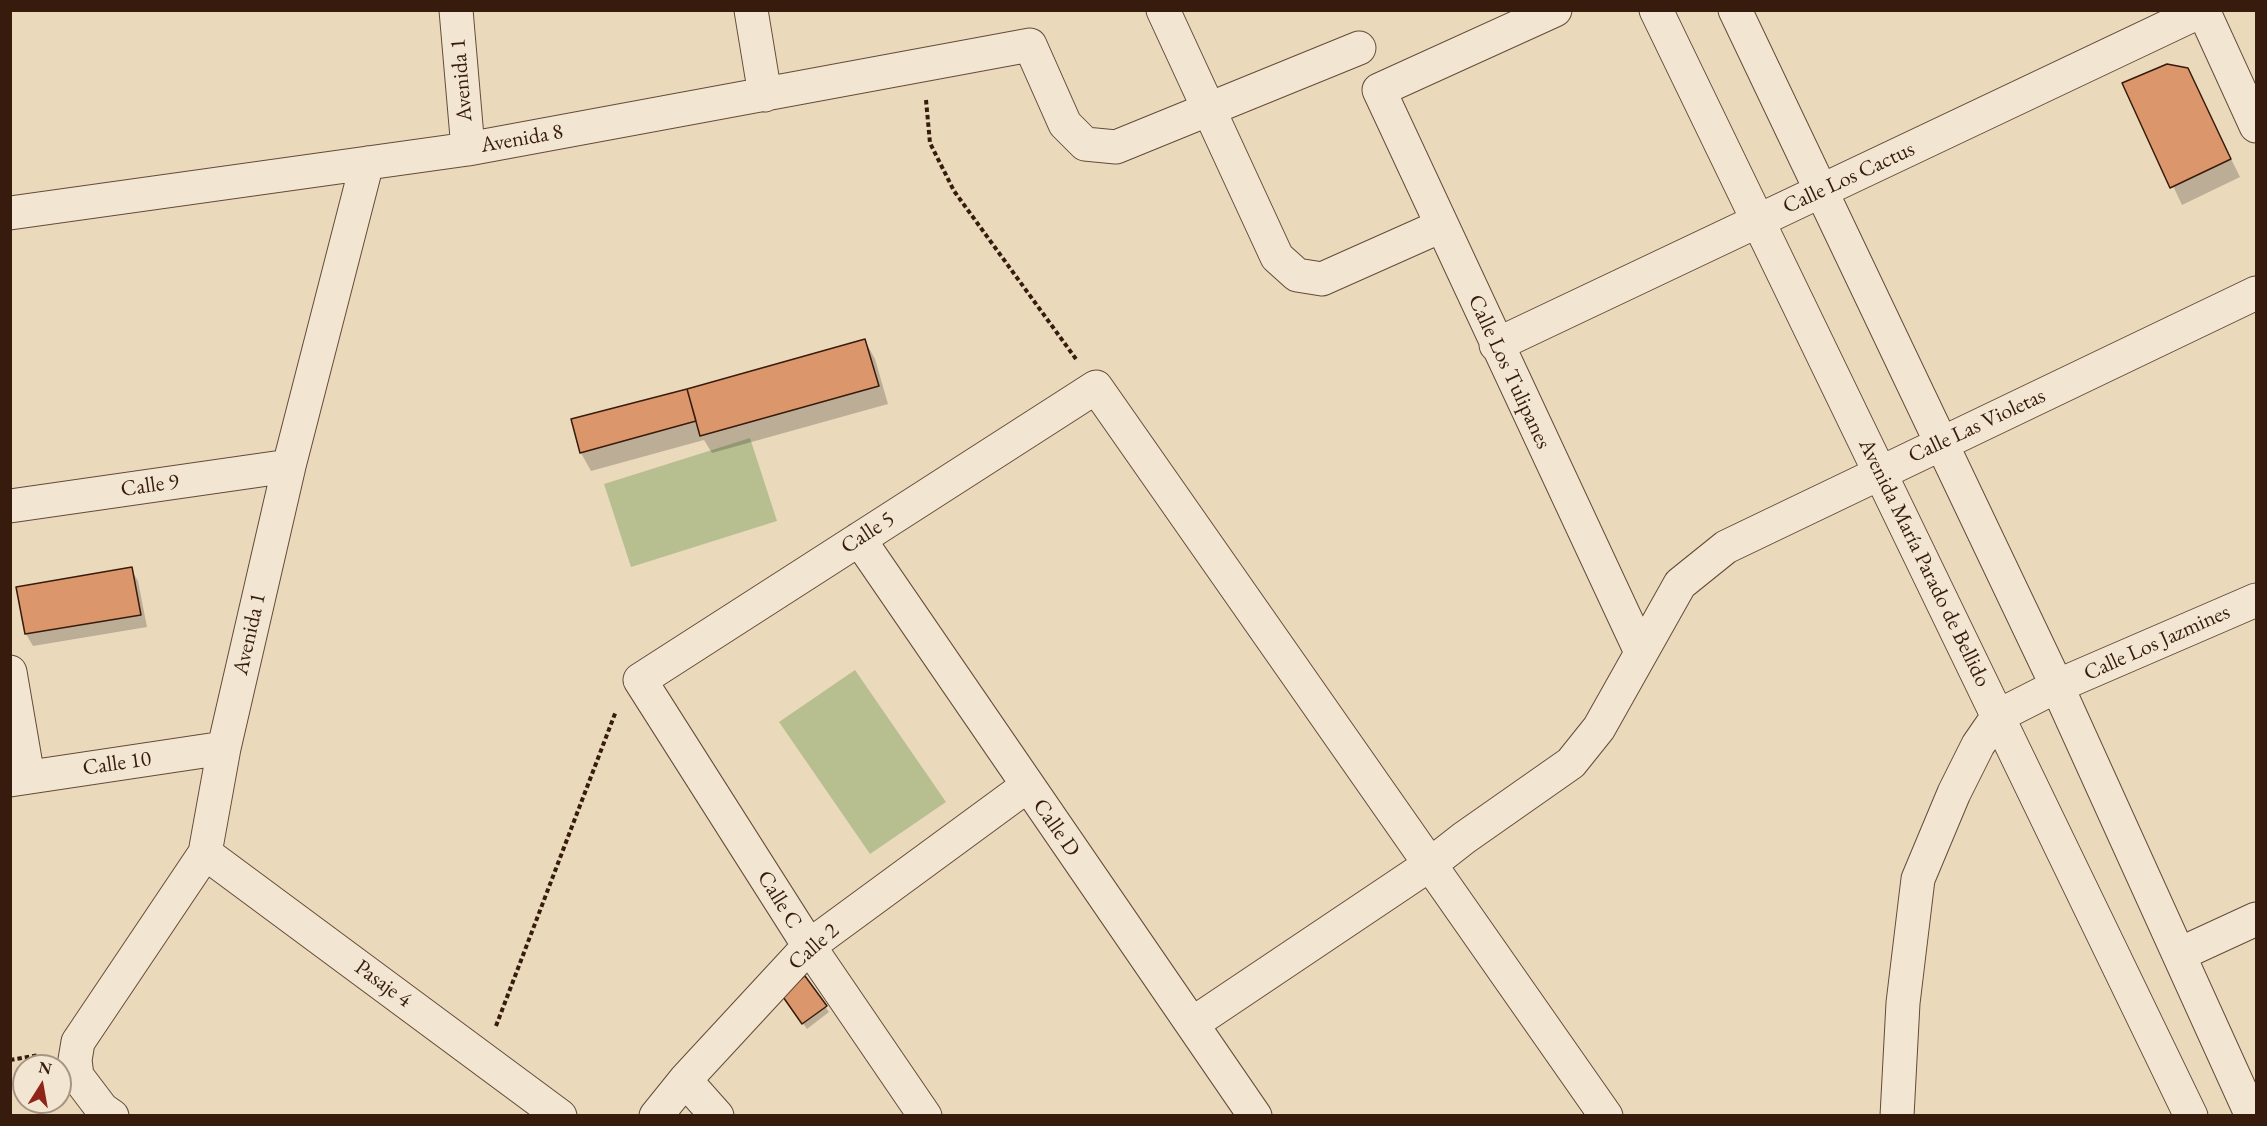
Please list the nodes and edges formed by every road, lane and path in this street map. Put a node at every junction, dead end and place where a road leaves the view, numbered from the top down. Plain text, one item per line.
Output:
1 (456, 10) edge
2 (751, 10) edge
3 (1163, 10) edge
4 (1555, 10) edge
5 (1656, 10) edge
6 (1735, 10) edge
7 (2203, 10) edge
8 (1359, 48) dead end
9 (923, 67) junction
10 (765, 95) junction
11 (1209, 111) junction
12 (2256, 126) edge
13 (468, 149) junction
14 (367, 163) junction
15 (1821, 191) junction
16 (10, 213) edge
17 (1758, 221) junction
18 (1441, 226) junction
19 (2256, 293) edge
20 (1496, 345) junction
21 (1096, 387) junction
22 (1941, 443) junction
23 (289, 466) junction
24 (1880, 472) junction
25 (10, 506) edge
26 (859, 539) junction
27 (2256, 600) edge
28 (1641, 652) junction
29 (10, 672) edge
30 (640, 680) junction
31 (2057, 686) junction
32 (1998, 716) junction
33 (224, 748) junction
34 (19, 778) edge
35 (1027, 786) junction
36 (205, 853) junction
37 (1432, 863) junction
38 (2256, 919) edge
39 (809, 946) junction
40 (2180, 954) junction
41 (1192, 1024) junction
42 (484, 1058) junction
43 (685, 1080) junction
44 (112, 1116) edge
45 (560, 1116) edge
46 (657, 1116) edge
47 (717, 1116) edge
48 (925, 1116) edge
49 (1256, 1116) edge
50 (1606, 1116) edge
51 (1897, 1116) edge
52 (2191, 1116) edge
53 (2252, 1116) edge

1 - 13 street, Avenida 1
2 - 10 street
3 - 11 street
4 - 18 street, Calle Los Tulipanes
5 - 17 street, Avenida María Parado de Bellido
6 - 15 street
7 - 12 street
7 - 15 street, Calle Los Cactus
8 - 11 street
9 - 10 street, Avenida 8
9 - 11 street, Avenida 8
9 - 21 path
10 - 13 street, Avenida 8
11 - 18 street
13 - 14 street, Avenida 8
14 - 16 street, Avenida 8
14 - 23 street, Avenida 1
15 - 17 street, Calle Los Cactus
15 - 22 street
17 - 20 street, Calle Los Cactus
17 - 24 street, Avenida María Parado de Bellido
18 - 20 street, Calle Los Tulipanes
19 - 22 street, Calle Las Violetas
20 - 28 street, Calle Los Tulipanes
21 - 26 street, Calle 5
21 - 37 street
22 - 24 street, Calle Las Violetas
22 - 31 street
23 - 25 street, Calle 9
23 - 33 street, Avenida 1
24 - 28 street, Calle Las Violetas
24 - 32 street, Avenida María Parado de Bellido
26 - 30 street, Calle 5
26 - 35 street, Calle D
27 - 31 street, Calle Los Jazmines
28 - 37 street, Calle Las Violetas
29 - 34 street
30 - 39 street, Calle C
30 - 42 path
31 - 32 street, Calle Los Jazmines
31 - 40 street
32 - 51 street
32 - 52 street, Avenida María Parado de Bellido
33 - 34 street, Calle 10
33 - 36 street, Avenida 1
35 - 39 street, Calle 2
35 - 41 street, Calle D
36 - 42 street, Pasaje 4
36 - 44 street, Avenida 1
37 - 41 street, Calle Las Violetas
37 - 50 street
38 - 40 street
39 - 43 street, Calle 2
39 - 48 street, Calle C
40 - 53 street
41 - 49 street, Calle D
42 - 45 street, Pasaje 4
43 - 46 street, Calle 2
43 - 47 street

